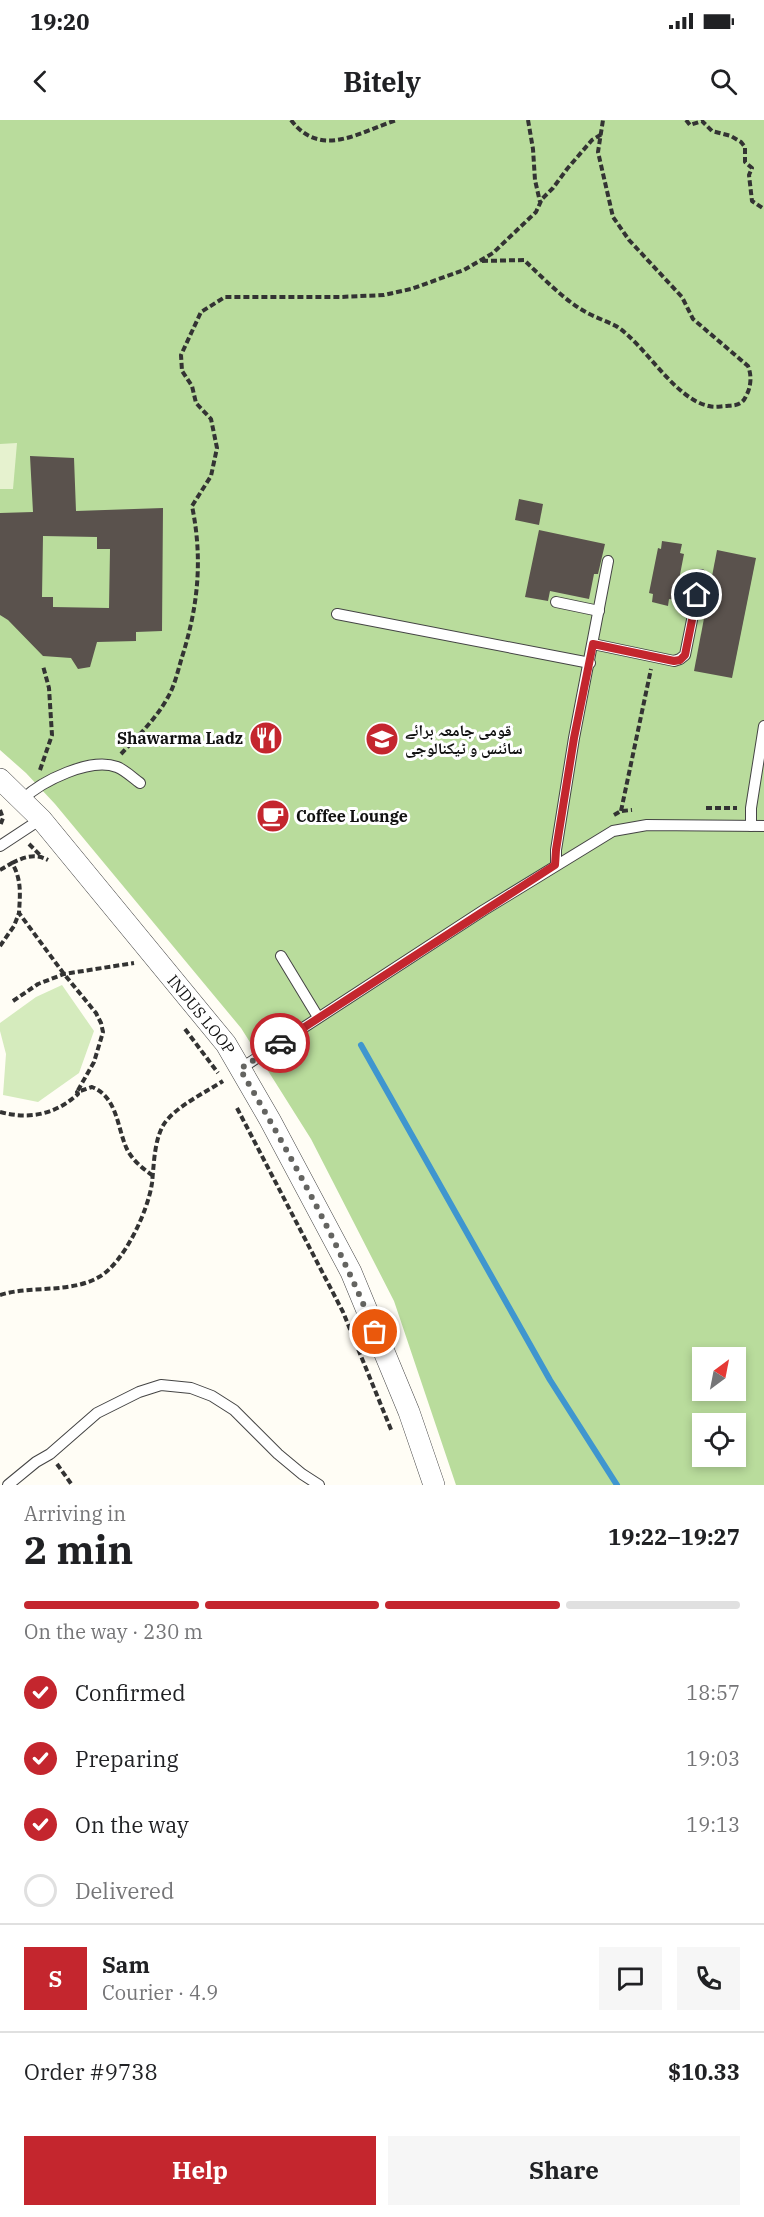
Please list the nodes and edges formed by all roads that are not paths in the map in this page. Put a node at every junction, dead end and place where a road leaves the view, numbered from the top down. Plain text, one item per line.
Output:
1 (608, 561) dead end
2 (701, 575) dead end
3 (556, 602) dead end
4 (599, 611) junction
5 (337, 614) dead end
6 (593, 644) junction
7 (590, 663) junction
8 (764, 726) edge
9 (0, 779) edge
10 (140, 783) dead end
11 (28, 794) junction
12 (41, 819) junction
13 (751, 826) junction
14 (764, 826) edge
15 (0, 846) edge
16 (555, 865) junction
17 (281, 956) dead end
18 (318, 1017) junction
19 (240, 1069) junction
20 (9, 1485) edge
21 (319, 1485) edge
22 (434, 1485) edge

1 - 4 lane
2 - 6 lane
3 - 4 lane
4 - 6 lane
5 - 7 lane
6 - 7 lane
7 - 16 lane
8 - 13 lane
9 - 11 street, INDUS LOOP
10 - 11 lane
11 - 12 street, INDUS LOOP
12 - 15 lane
12 - 19 street, INDUS LOOP
13 - 14 lane
13 - 16 lane
16 - 18 lane
17 - 18 lane
18 - 19 lane
19 - 22 street, INDUS LOOP
20 - 21 lane

